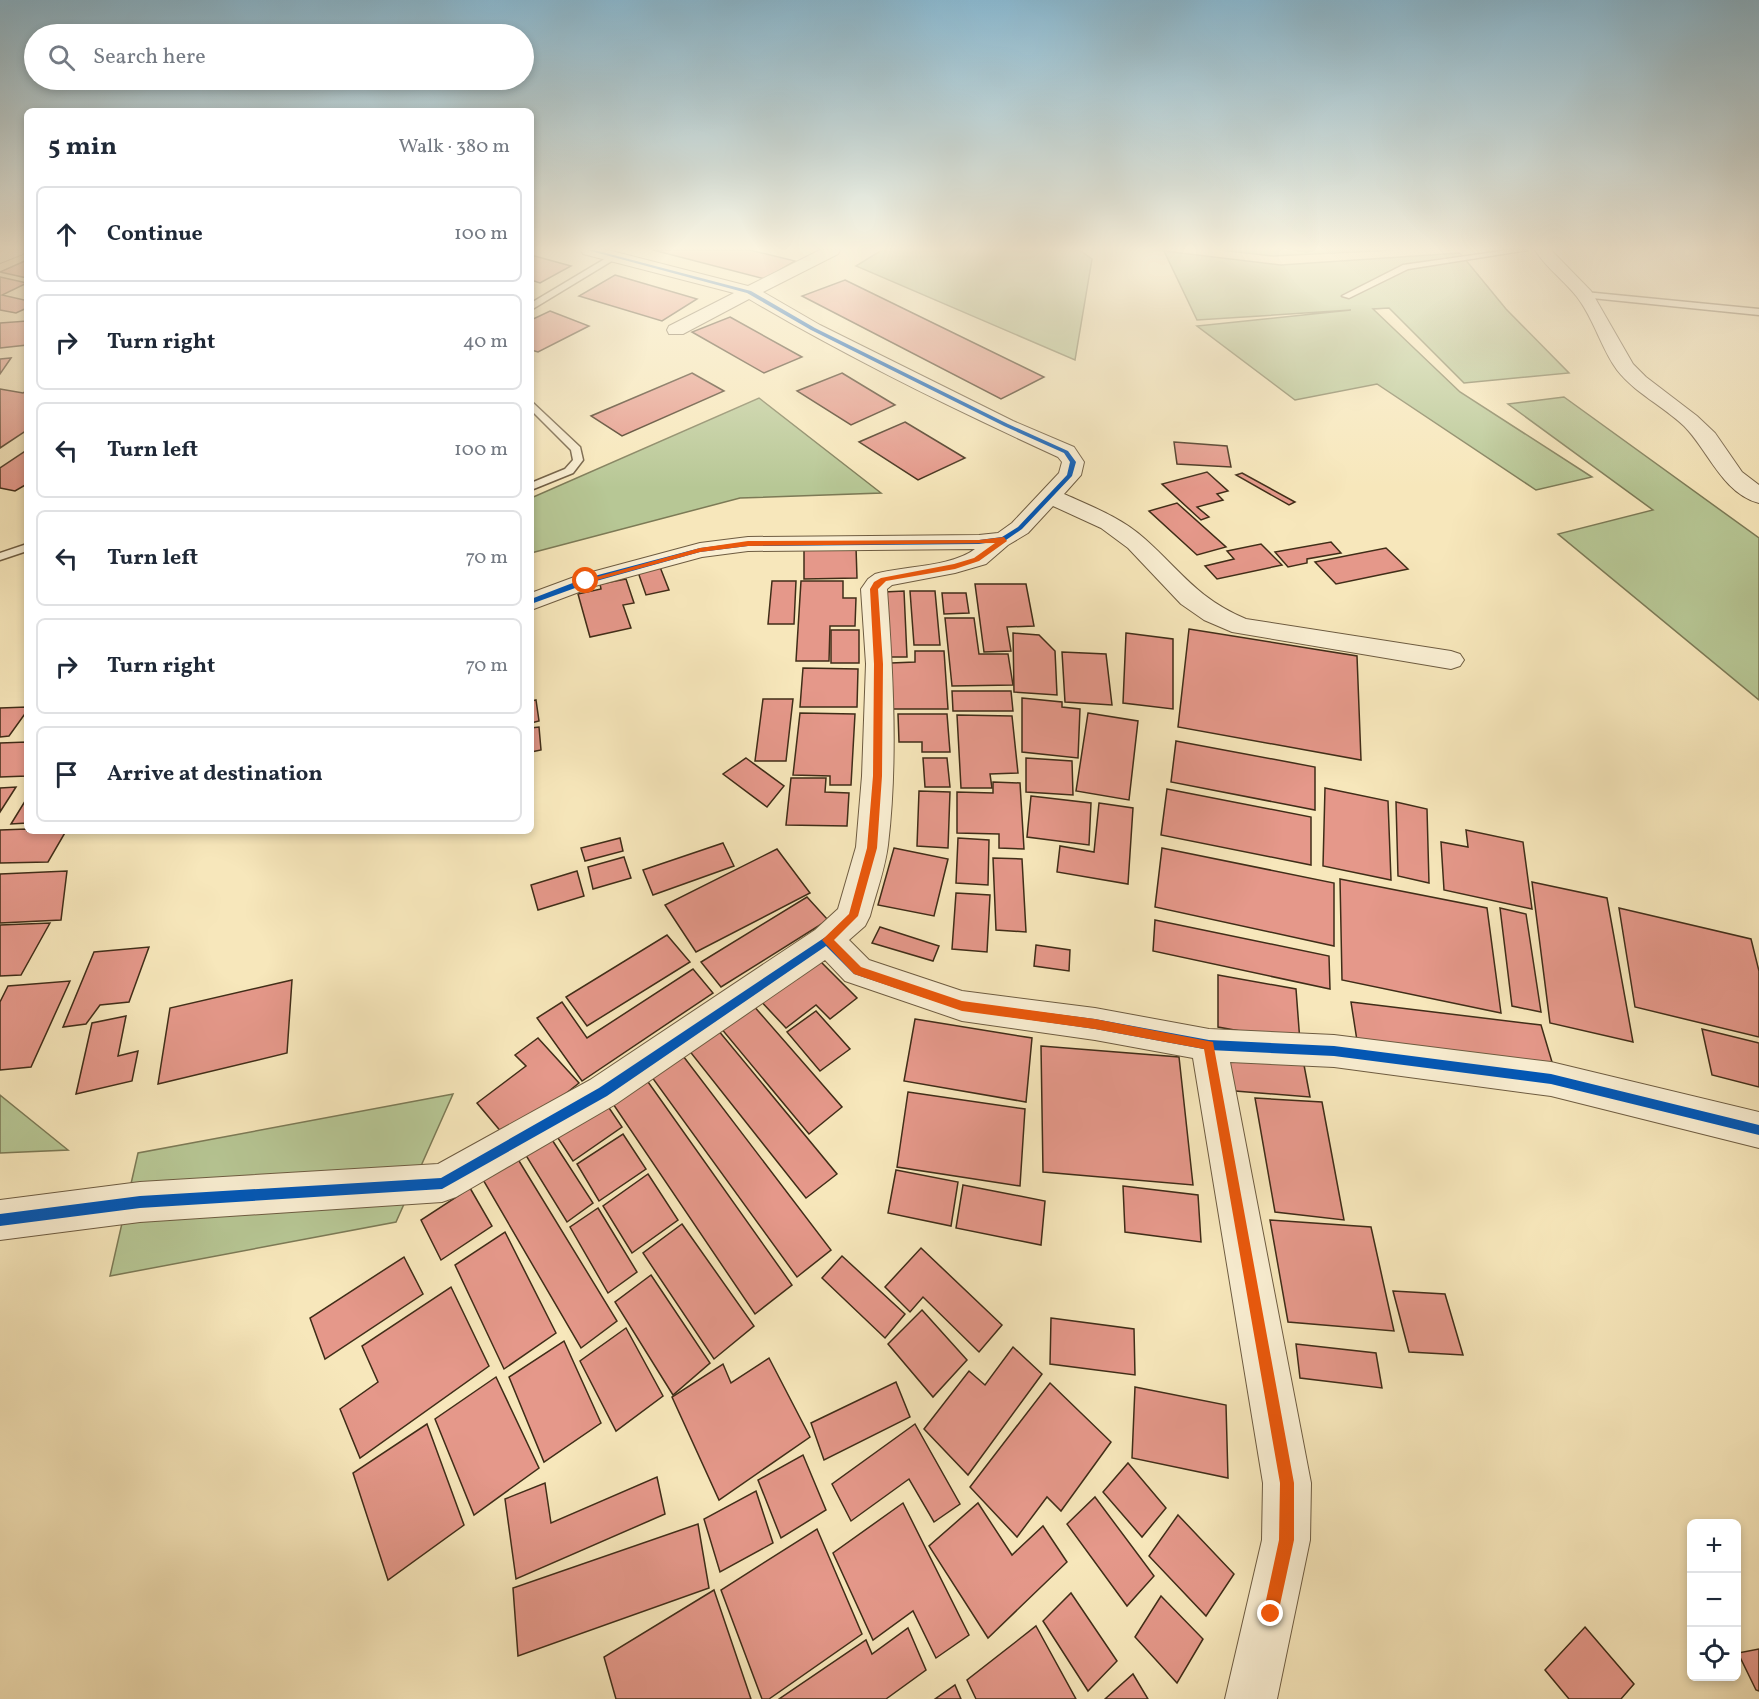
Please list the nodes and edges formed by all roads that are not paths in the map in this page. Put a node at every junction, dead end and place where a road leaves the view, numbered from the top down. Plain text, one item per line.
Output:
1 (816, 329) edge
2 (1604, 329) edge
3 (534, 407) edge
4 (534, 486) edge
5 (1050, 496) junction
6 (1759, 496) edge
7 (1004, 539) junction
8 (24, 548) edge
9 (0, 557) edge
10 (534, 601) edge
11 (1450, 660) dead end
12 (827, 940) junction
13 (1209, 1045) junction
14 (1759, 1130) edge
15 (0, 1221) edge
16 (1251, 1699) edge

1 - 5 street
2 - 6 street
3 - 4 lane
5 - 7 street
5 - 11 street
7 - 10 street
7 - 12 street
8 - 9 lane
12 - 13 street
12 - 15 street
13 - 14 street
13 - 16 street

